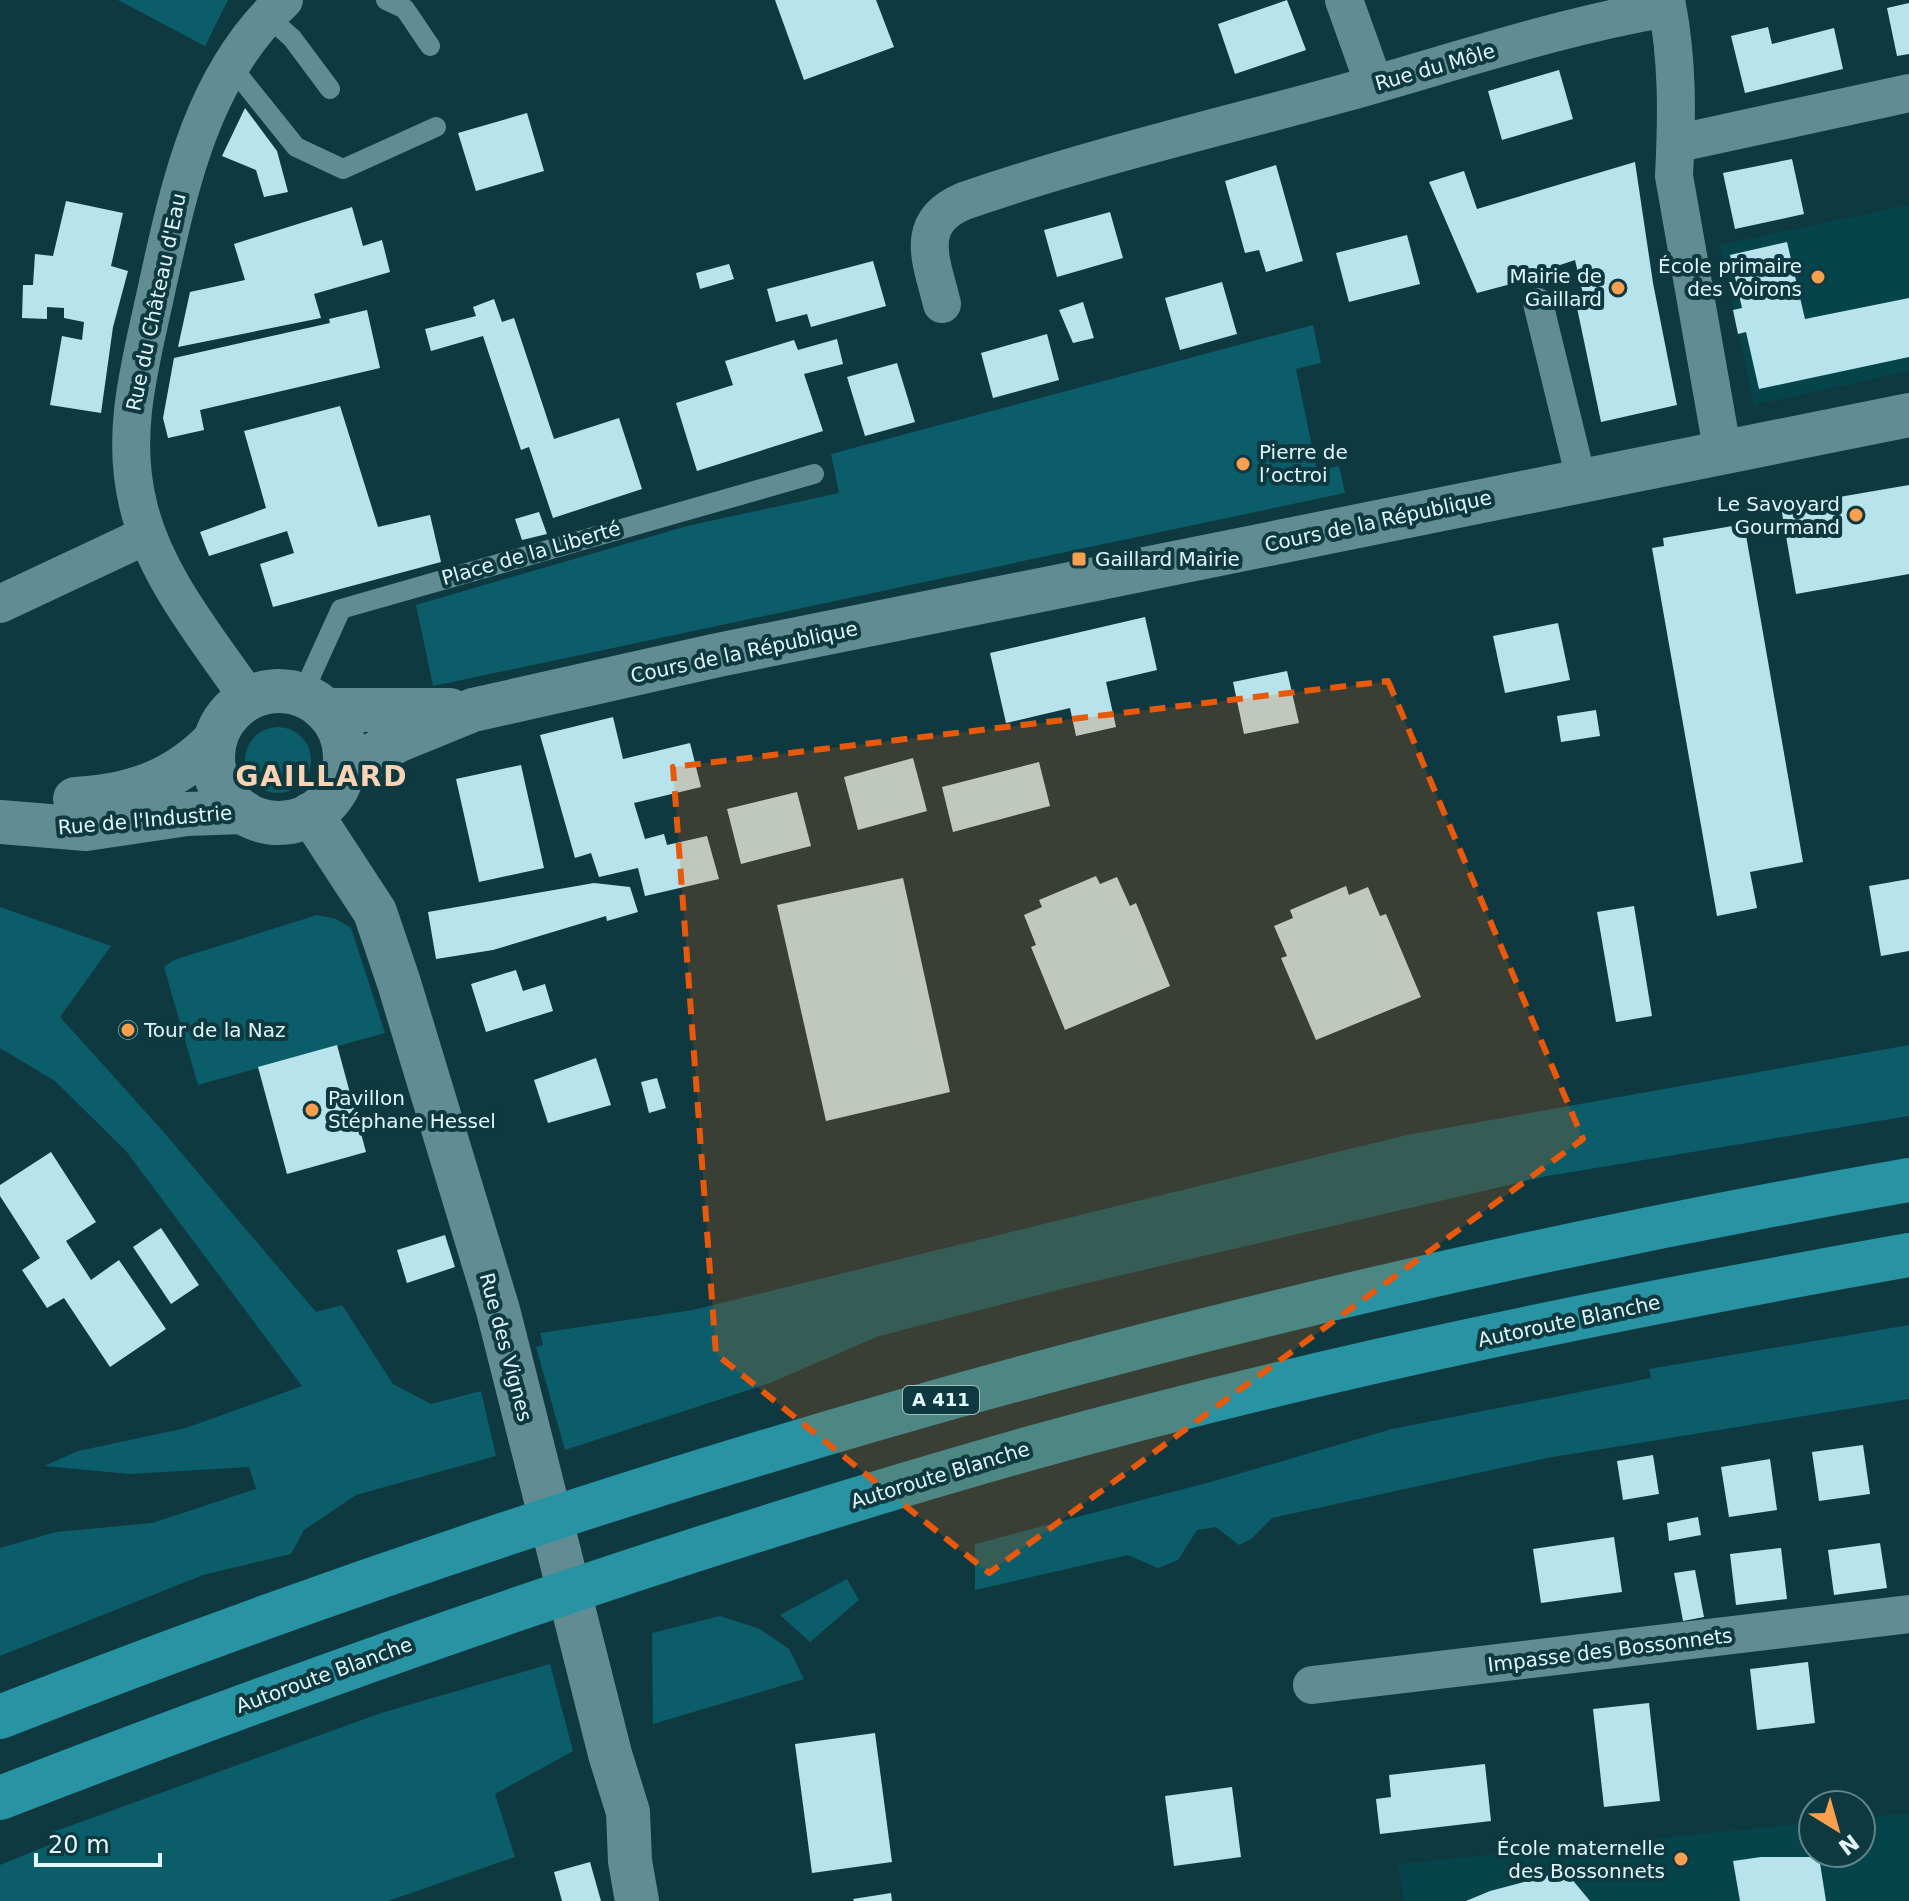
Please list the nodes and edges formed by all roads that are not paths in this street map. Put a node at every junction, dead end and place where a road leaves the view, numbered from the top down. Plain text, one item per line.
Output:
1 (386, 0) edge
2 (1344, 0) edge
3 (1667, 4) edge
4 (276, 9) edge
5 (430, 46) dead end
6 (231, 66) junction
7 (1374, 84) junction
8 (330, 89) dead end
9 (1909, 93) edge
10 (436, 127) dead end
11 (1679, 143) junction
12 (1538, 303) dead end
13 (942, 304) dead end
14 (1909, 415) edge
15 (1723, 454) junction
16 (814, 474) dead end
17 (1581, 479) junction
18 (147, 535) junction
19 (0, 604) edge
20 (248, 698) junction
21 (313, 703) junction
22 (473, 710) junction
23 (215, 740) junction
24 (342, 773) junction
25 (0, 794) edge
26 (243, 812) junction
27 (311, 814) junction
28 (0, 822) edge
29 (1909, 1180) edge
30 (1909, 1255) edge
31 (1909, 1614) edge
32 (1312, 1685) dead end
33 (0, 1717) edge
34 (0, 1798) edge
35 (637, 1901) edge

1 - 5 lane
2 - 7 street
3 - 7 street, Rue du Môle
3 - 11 street, Rue du Môle
4 - 6 street, Rue du Château d'Eau
4 - 8 lane
6 - 10 lane
6 - 18 street, Rue du Château d'Eau
7 - 13 street, Rue du Môle
9 - 11 street
11 - 15 street, Rue du Môle
12 - 17 street
14 - 15 street, Cours de la République
15 - 17 street, Cours de la République
16 - 21 lane, Place de la Liberté
17 - 22 street, Cours de la République
18 - 19 street
18 - 20 street, Rue du Château d'Eau
20 - 21 street
20 - 23 street
21 - 22 street, Cours de la République
21 - 24 street
22 - 24 street, Cours de la République
23 - 25 street, Rue de l'Industrie
23 - 26 street
24 - 27 street
26 - 27 street
26 - 28 street, Rue de l'Industrie
27 - 35 street, Rue des Vignes
29 - 33 highway, A 411
30 - 34 highway, Autoroute Blanche
31 - 32 street, Impasse des Bossonnets

